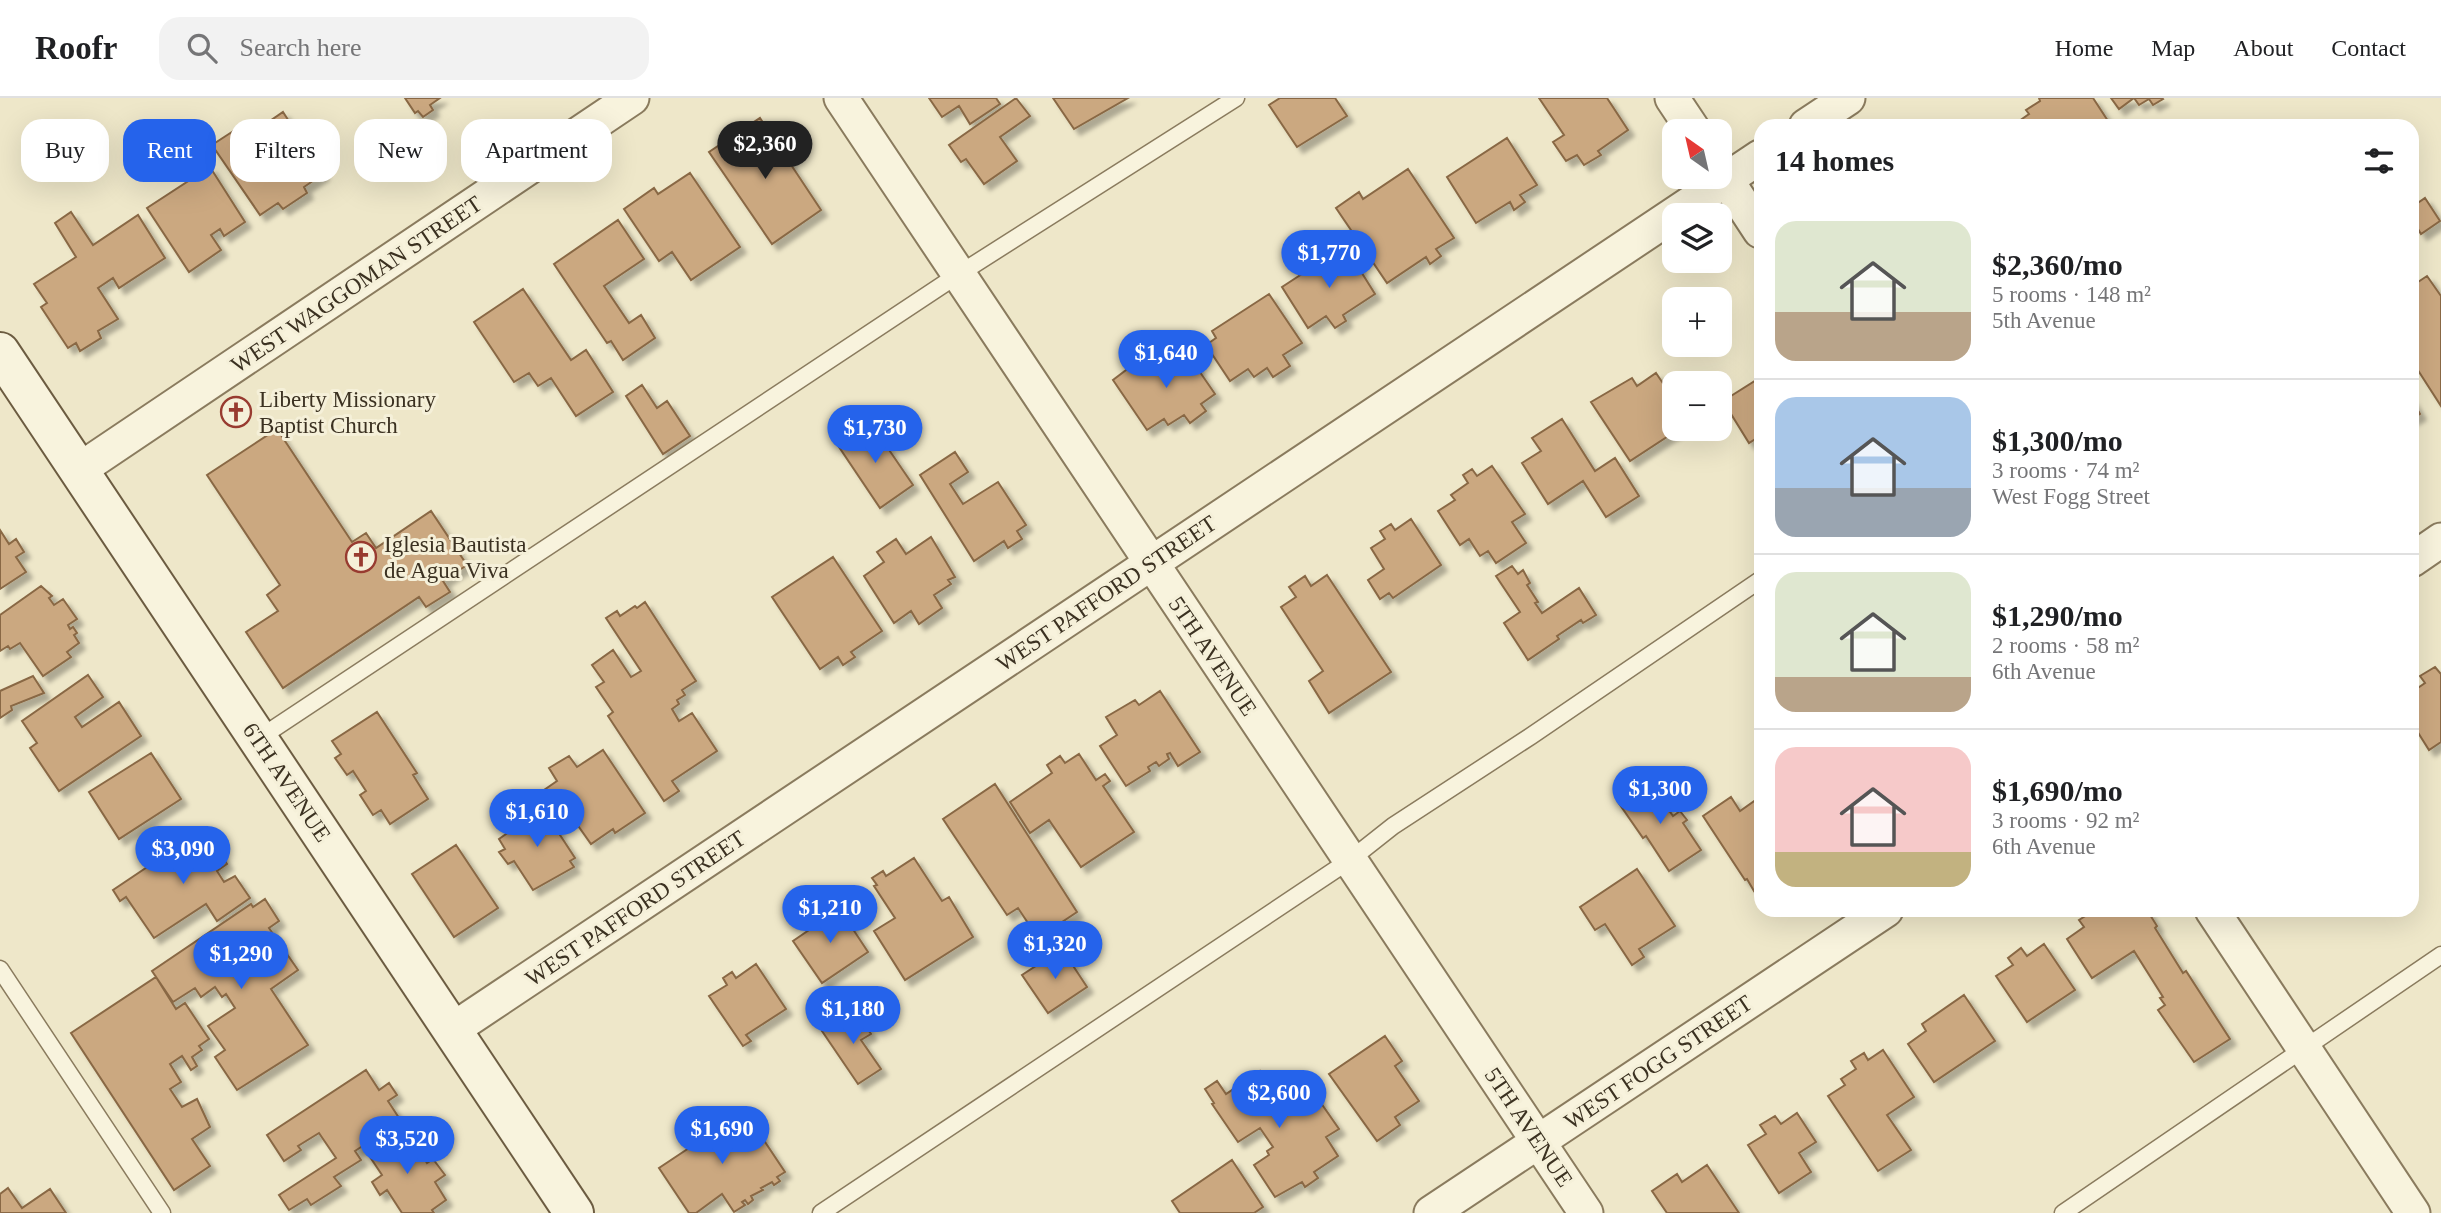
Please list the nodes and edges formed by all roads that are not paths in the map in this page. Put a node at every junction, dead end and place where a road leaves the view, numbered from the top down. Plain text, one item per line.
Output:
1 (632, 98) edge
2 (841, 98) edge
3 (1236, 98) edge
4 (1672, 98) edge
5 (1848, 98) edge
6 (1687, 119) edge
7 (1816, 119) edge
8 (1754, 160) edge
9 (1732, 171) edge
10 (1702, 189) edge
11 (1732, 189) edge
12 (1754, 222) edge
13 (959, 274) junction
14 (0, 352) edge
15 (79, 470) junction
16 (2441, 540) edge
17 (2419, 554) edge
18 (1152, 563) junction
19 (1754, 584) edge
20 (258, 739) junction
21 (1350, 860) junction
22 (1875, 917) edge
23 (2217, 917) edge
24 (2441, 955) edge
25 (0, 969) edge
26 (452, 1030) junction
27 (2303, 1047) junction
28 (1538, 1142) junction
29 (162, 1213) edge
30 (574, 1213) edge
31 (821, 1213) edge
32 (1431, 1213) edge
33 (1586, 1213) edge
34 (2063, 1213) edge
35 (2413, 1213) edge

1 - 15 street, WEST WAGGOMAN STREET
2 - 13 street, 5TH AVENUE
3 - 13 lane
4 - 6 street
5 - 7 street
8 - 9 street, WEST PAFFORD STREET
10 - 18 street, WEST PAFFORD STREET
11 - 12 street
13 - 18 street, 5TH AVENUE
13 - 20 lane
14 - 15 street, 6TH AVENUE
15 - 20 street, 6TH AVENUE
16 - 17 street
18 - 21 street, 5TH AVENUE
18 - 26 street, WEST PAFFORD STREET
19 - 21 lane
20 - 26 street, 6TH AVENUE
21 - 28 street, 5TH AVENUE
21 - 31 lane
22 - 28 street, WEST FOGG STREET
23 - 27 street
24 - 27 lane
25 - 29 lane
26 - 30 street, 6TH AVENUE
27 - 34 lane
27 - 35 street
28 - 32 street, WEST FOGG STREET
28 - 33 street, 5TH AVENUE

